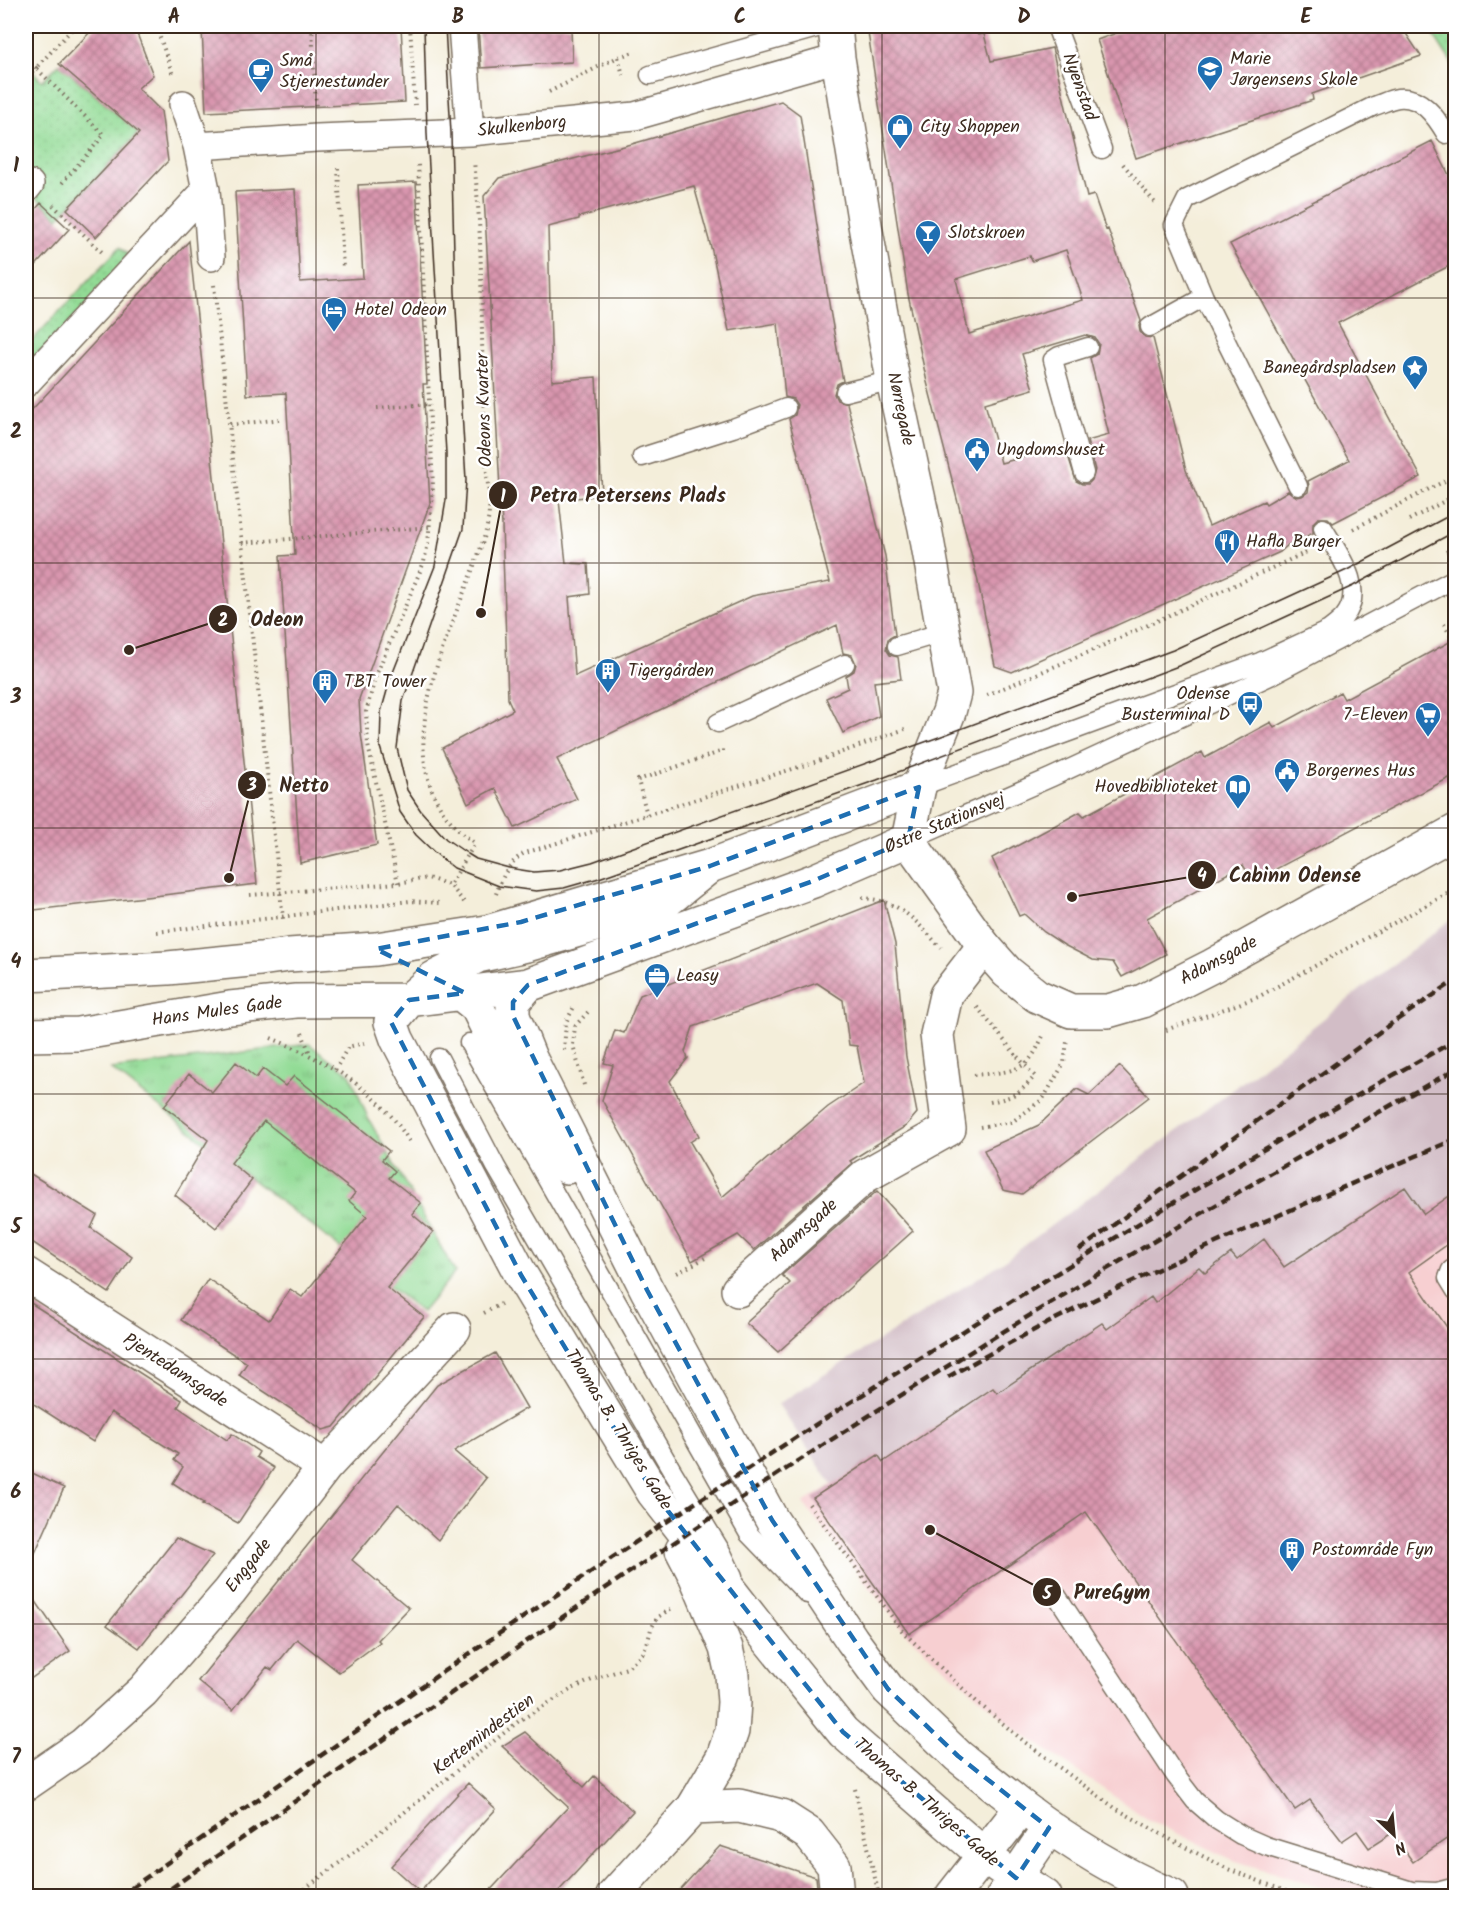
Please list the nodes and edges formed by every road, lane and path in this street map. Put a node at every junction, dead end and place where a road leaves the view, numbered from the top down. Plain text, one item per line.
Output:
1 (75, 26) edge
2 (156, 26) edge
3 (312, 26) edge
4 (410, 26) edge
5 (462, 26) edge
6 (824, 26) edge
7 (835, 26) edge
8 (1056, 26) edge
9 (641, 50) dead end
10 (26, 58) edge
11 (838, 58) junction
12 (36, 68) junction
13 (650, 75) dead end
14 (26, 79) edge
15 (315, 85) dead end
16 (544, 95) dead end
17 (183, 104) joint
18 (470, 132) junction
19 (1446, 134) dead end
20 (26, 135) edge
21 (417, 135) junction
22 (336, 137) junction
23 (197, 146) junction
24 (26, 151) edge
25 (1109, 153) joint
26 (206, 190) junction
27 (34, 191) edge
28 (1174, 225) junction
29 (211, 257) joint
30 (143, 258) junction
31 (343, 269) dead end
32 (1204, 297) junction
33 (1150, 327) dead end
34 (1088, 347) dead end
35 (893, 380) junction
36 (26, 383) edge
37 (844, 392) dead end
38 (429, 404) junction
39 (376, 408) dead end
40 (786, 408) dead end
41 (282, 419) dead end
42 (230, 425) junction
43 (642, 457) dead end
44 (1084, 473) dead end
45 (1455, 475) edge
46 (1298, 486) dead end
47 (1455, 495) edge
48 (1409, 520) dead end
49 (429, 527) junction
50 (1327, 534) junction
51 (242, 543) junction
52 (1455, 578) edge
53 (1444, 624) dead end
54 (1327, 631) junction
55 (944, 632) junction
56 (1453, 640) dead end
57 (897, 646) dead end
58 (845, 664) dead end
59 (1272, 675) junction
60 (949, 712) junction
61 (718, 723) joint
62 (919, 787) junction
63 (647, 814) junction
64 (1455, 831) edge
65 (908, 840) junction
66 (710, 866) junction
67 (398, 883) junction
68 (450, 885) junction
69 (1455, 889) edge
70 (280, 893) junction
71 (249, 895) dead end
72 (860, 898) dead end
73 (491, 901) dead end
74 (455, 902) dead end
75 (464, 902) junction
76 (474, 902) dead end
77 (446, 903) dead end
78 (984, 946) junction
79 (376, 949) junction
80 (168, 968) junction
81 (964, 973) junction
82 (26, 975) edge
83 (528, 985) junction
84 (448, 986) junction
85 (26, 995) edge
86 (409, 1000) junction
87 (576, 1001) dead end
88 (588, 1012) dead end
89 (984, 1014) dead end
90 (1157, 1032) dead end
91 (1044, 1033) dead end
92 (26, 1035) edge
93 (303, 1035) dead end
94 (271, 1038) dead end
95 (364, 1043) dead end
96 (469, 1043) dead end
97 (310, 1055) junction
98 (439, 1058) dead end
99 (564, 1059) dead end
100 (1064, 1063) dead end
101 (335, 1070) junction
102 (970, 1075) dead end
103 (585, 1091) dead end
104 (990, 1102) dead end
105 (950, 1129) junction
106 (414, 1149) dead end
107 (609, 1215) junction
108 (705, 1258) dead end
109 (672, 1263) dead end
110 (693, 1264) dead end
111 (1455, 1267) edge
112 (26, 1274) edge
113 (683, 1283) dead end
114 (738, 1290) dead end
115 (1455, 1291) edge
116 (454, 1329) dead end
117 (325, 1467) junction
118 (653, 1492) junction
119 (809, 1504) dead end
120 (1057, 1596) dead end
121 (676, 1606) dead end
122 (763, 1633) junction
123 (852, 1641) junction
124 (26, 1784) edge
125 (855, 1787) dead end
126 (693, 1808) junction
127 (1022, 1808) junction
128 (1049, 1828) junction
129 (985, 1856) junction
130 (1010, 1887) edge
131 (1455, 1887) edge
132 (295, 1896) edge
133 (613, 1896) edge
134 (837, 1896) edge
135 (878, 1896) edge
136 (952, 1896) edge
137 (1045, 1896) edge
138 (1172, 1896) edge
139 (1298, 1896) edge

1 - 12 path
2 - 17 path
3 - 15 path
4 - 21 path
5 - 18 street
6 - 13 lane
7 - 11 street, Nørregade
8 - 25 lane, Nyenstad
9 - 16 path
10 - 12 path
11 - 18 street, Skulkenborg
11 - 35 street, Nørregade
12 - 14 path
12 - 27 path
17 - 23 street
18 - 21 street, Skulkenborg
18 - 68 path, Odeons Kvarter
19 - 28 lane
20 - 24 path
21 - 22 street, Skulkenborg
21 - 38 path
22 - 23 street, Skulkenborg
22 - 31 path
23 - 26 street
25 - 28 path
26 - 29 street
26 - 30 street
27 - 30 path
28 - 32 lane
29 - 42 path
30 - 36 street
32 - 33 lane
32 - 46 lane
34 - 44 lane
35 - 37 lane
35 - 55 street, Nørregade
38 - 39 path
38 - 49 path
40 - 43 lane
41 - 42 path
42 - 51 path
45 - 50 path
47 - 48 path
49 - 51 path
49 - 67 path
50 - 54 lane
50 - 60 path
51 - 70 path
52 - 59 lane, Østre Stationsvej
53 - 56 path
54 - 59 lane
54 - 62 lane
55 - 57 lane
55 - 60 street, Nørregade
58 - 61 lane
59 - 65 lane, Østre Stationsvej
60 - 62 street, Nørregade
60 - 63 path
61 - 63 path
62 - 65 street
62 - 66 street
63 - 73 path
64 - 78 street, Adamsgade
65 - 78 street, Adamsgade
65 - 83 street, Østre Stationsvej
66 - 79 street
66 - 84 street
67 - 68 path
67 - 70 path
68 - 75 path
69 - 90 path
70 - 71 path
70 - 77 path
72 - 81 path
74 - 75 path
75 - 76 path
78 - 81 street
79 - 80 street
79 - 84 street
80 - 82 street
80 - 85 street
81 - 105 street
83 - 84 street, Østre Stationsvej
83 - 107 street
84 - 86 street, Østre Stationsvej
84 - 107 street
86 - 92 street, Hans Mules Gade
86 - 118 street, Thomas B. Thriges Gade
87 - 99 path
88 - 103 path
89 - 104 path, bridge
91 - 102 path
93 - 97 path
94 - 97 path
95 - 101 path
96 - 123 lane
97 - 101 path
98 - 122 lane
100 - 105 path
101 - 106 path
105 - 114 street, Adamsgade
107 - 123 street
108 - 110 path
109 - 113 path
111 - 115 lane
112 - 117 street, Pjentedamsgade
116 - 117 street, Enggade
117 - 124 street, Enggade
118 - 122 street, Thomas B. Thriges Gade
118 - 126 street
119 - 139 path
120 - 131 lane
121 - 132 path, Kertemindestien
122 - 129 street, Thomas B. Thriges Gade
123 - 127 street
125 - 135 path
126 - 133 street
126 - 134 street
127 - 128 street
127 - 129 street
128 - 130 street, Thomas B. Thriges Gade
128 - 138 street
129 - 130 street, Thomas B. Thriges Gade
129 - 136 street
130 - 137 street, Thomas B. Thriges Gade

